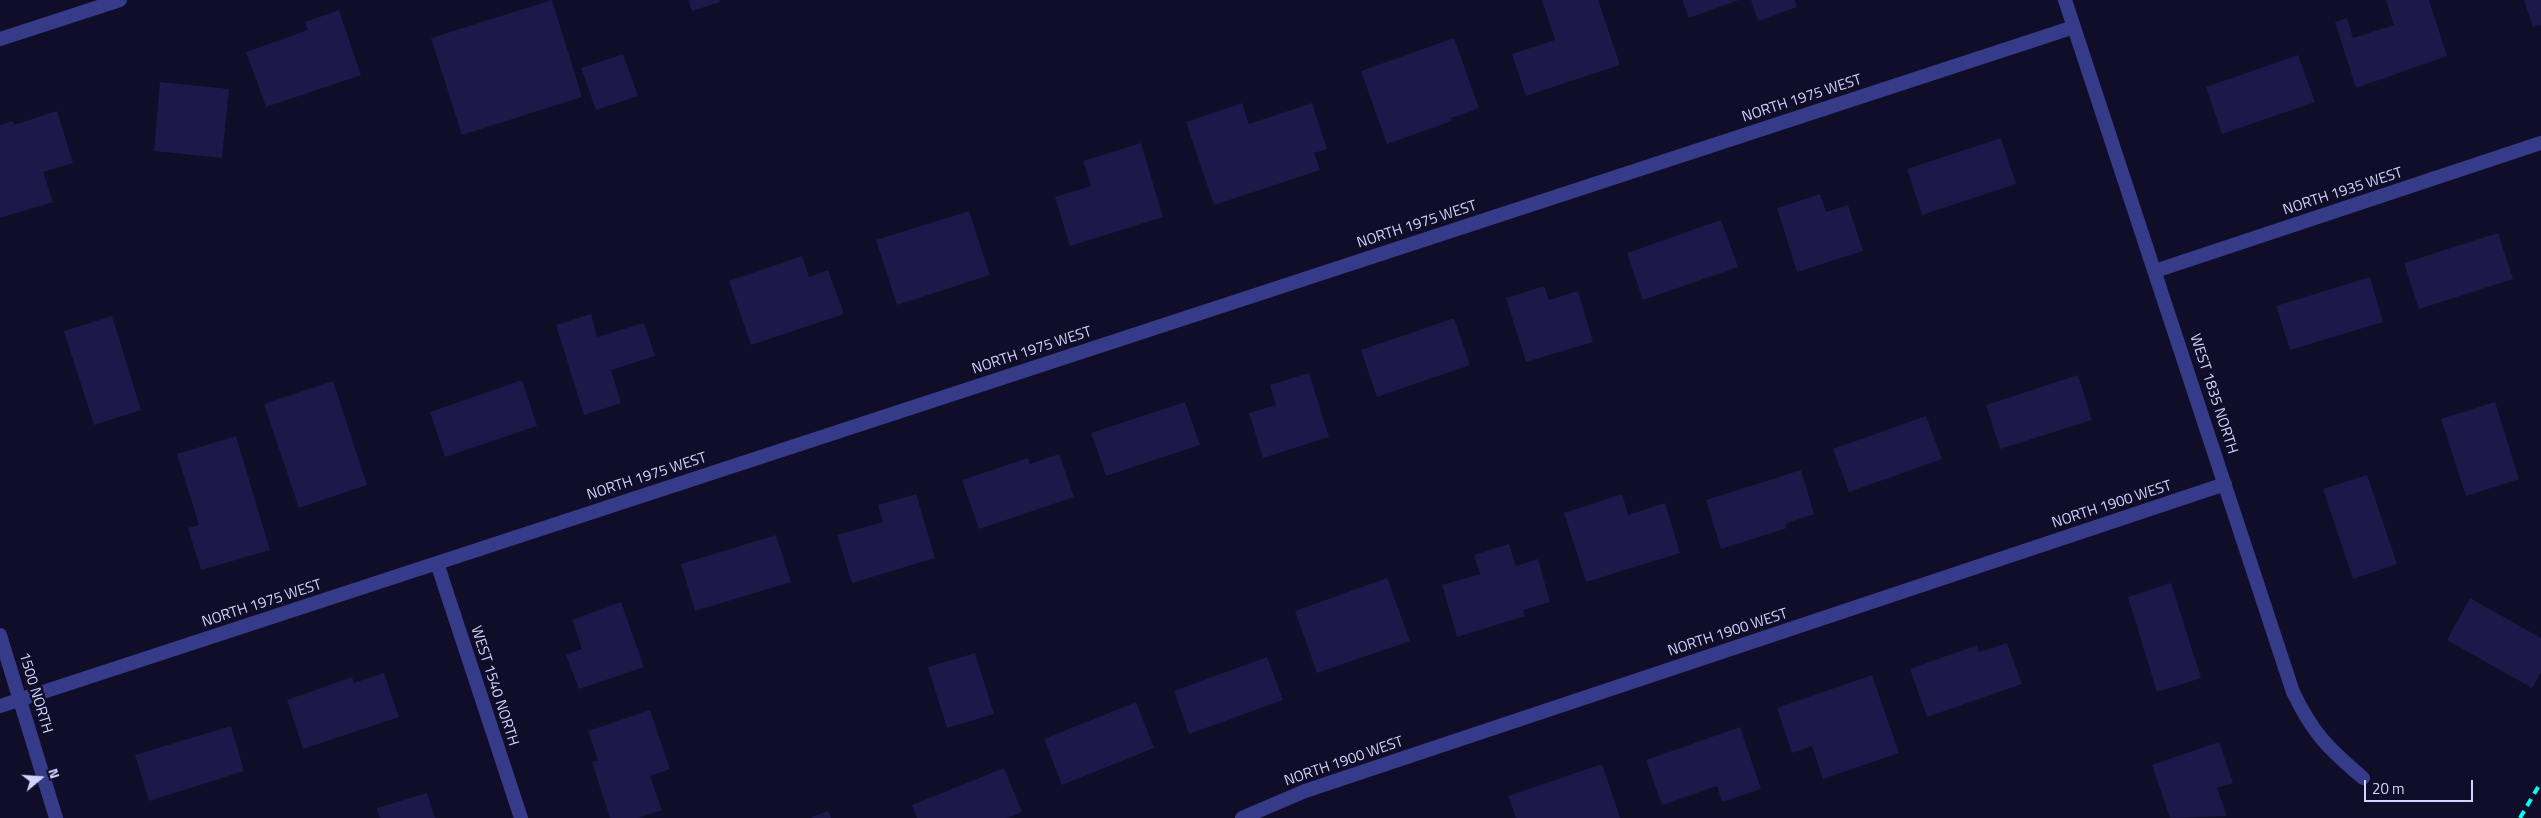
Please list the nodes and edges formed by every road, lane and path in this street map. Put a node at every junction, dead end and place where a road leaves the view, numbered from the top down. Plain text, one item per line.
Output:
1 (120, 0) edge
2 (2065, 0) edge
3 (2074, 27) junction
4 (0, 39) edge
5 (2541, 144) edge
6 (2155, 271) junction
7 (2225, 484) junction
8 (437, 563) junction
9 (0, 635) edge
10 (20, 700) junction
11 (0, 706) edge
12 (2363, 778) dead end
13 (56, 818) edge
14 (521, 818) edge
15 (1242, 818) edge

1 - 4 street
2 - 3 street, WEST 1835 NORTH
3 - 6 street, WEST 1835 NORTH
3 - 8 street, NORTH 1975 WEST
5 - 6 street, NORTH 1935 WEST
6 - 7 street, WEST 1835 NORTH
7 - 12 street, WEST 1835 NORTH
7 - 15 street, NORTH 1900 WEST
8 - 10 street, NORTH 1975 WEST
8 - 14 street, WEST 1540 NORTH
9 - 10 street, 1500 NORTH
10 - 11 street, NORTH 1975 WEST
10 - 13 street, 1500 NORTH

